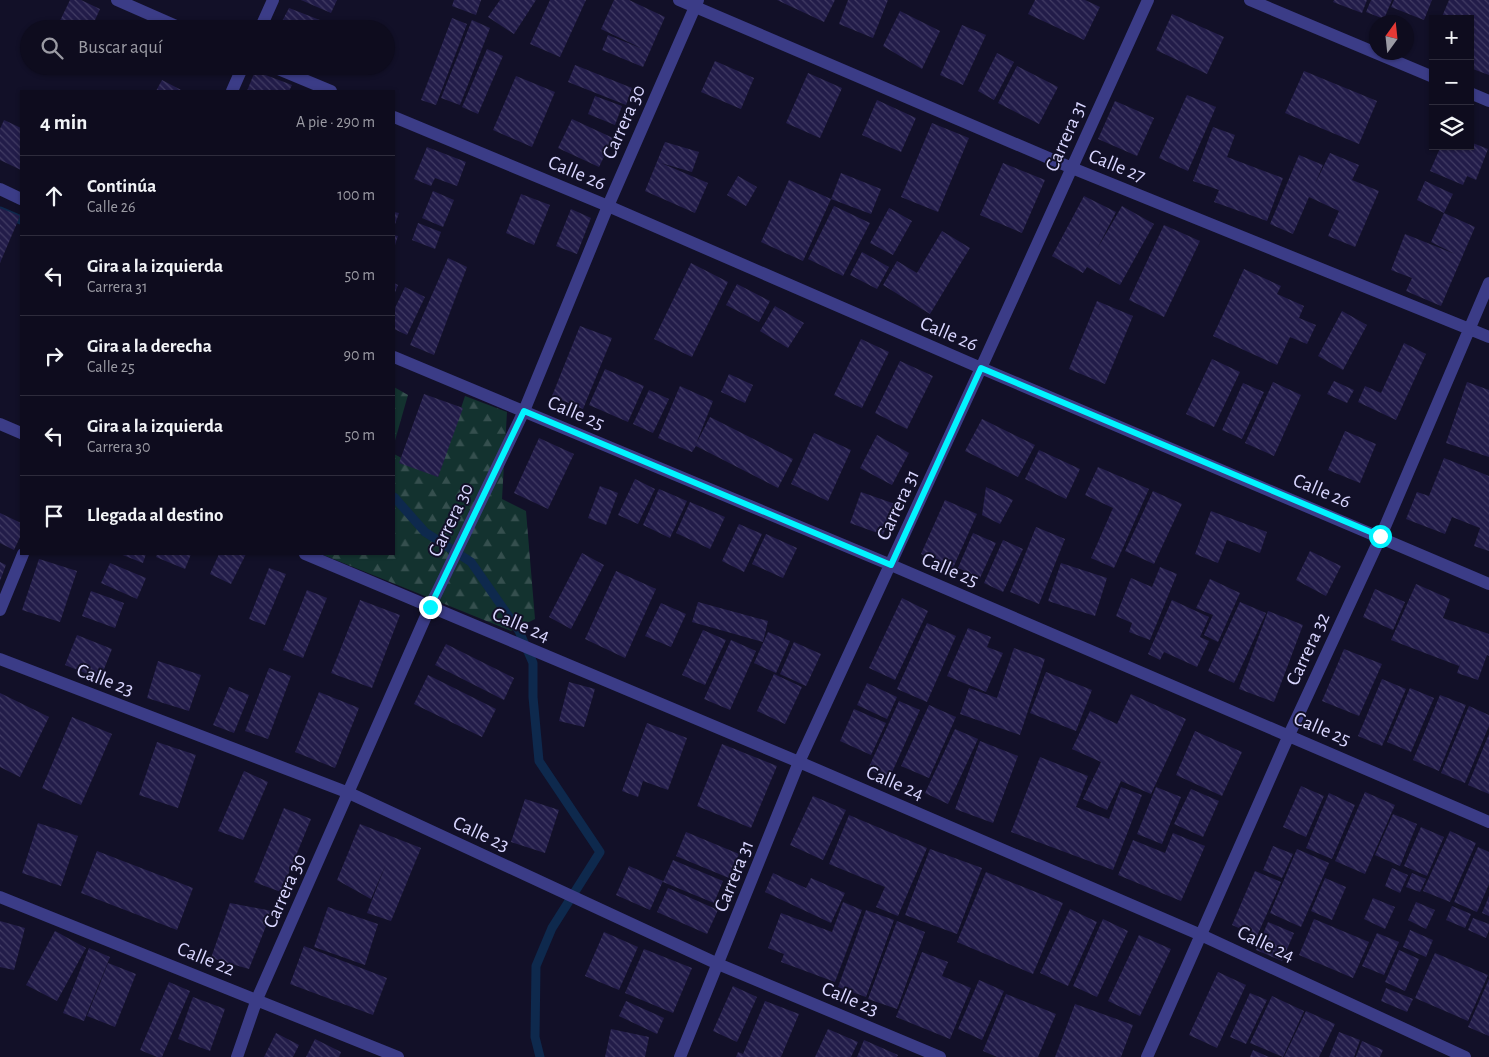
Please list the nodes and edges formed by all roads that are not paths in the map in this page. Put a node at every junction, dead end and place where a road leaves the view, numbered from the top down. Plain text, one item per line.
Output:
1 (117, 0) edge
2 (273, 0) edge
3 (680, 0) edge
4 (1148, 0) edge
5 (1250, 0) edge
6 (696, 3) edge
7 (163, 20) edge
8 (264, 20) edge
9 (239, 75) edge
10 (292, 75) edge
11 (1429, 75) edge
12 (232, 90) edge
13 (329, 90) edge
14 (1474, 95) edge
15 (1489, 101) edge
16 (395, 117) edge
17 (1072, 168) junction
18 (0, 190) edge
19 (20, 199) edge
20 (608, 206) junction
21 (1489, 283) edge
22 (1470, 328) junction
23 (1489, 337) edge
24 (395, 356) edge
25 (981, 368) junction
26 (524, 411) junction
27 (0, 424) edge
28 (20, 433) edge
29 (1380, 536) junction
30 (23, 555) edge
31 (307, 555) edge
32 (891, 565) junction
33 (1489, 584) edge
34 (430, 607) junction
35 (0, 610) edge
36 (0, 660) edge
37 (1290, 735) junction
38 (799, 762) junction
39 (349, 793) junction
40 (1489, 822) edge
41 (0, 897) edge
42 (1201, 935) junction
43 (718, 964) junction
44 (257, 1000) junction
45 (237, 1057) edge
46 (398, 1057) edge
47 (680, 1057) edge
48 (940, 1057) edge
49 (1147, 1057) edge
50 (1465, 1057) edge

1 - 7 street
2 - 8 street
3 - 6 street, Calle 27
4 - 17 street, Carrera 31
5 - 11 street
6 - 17 street, Calle 27
6 - 20 street, Carrera 30
9 - 12 street
10 - 13 street
14 - 15 street
16 - 20 street, Calle 26
17 - 22 street, Calle 27
17 - 25 street, Carrera 31
18 - 19 street
20 - 25 street, Calle 26
20 - 26 street, Carrera 30
21 - 22 street, Carrera 32
22 - 23 street, Calle 27
22 - 29 street, Carrera 32
24 - 26 street, Calle 25
25 - 29 street, Calle 26
25 - 32 street, Carrera 31
26 - 32 street, Calle 25
26 - 34 street, Carrera 30
27 - 28 street
29 - 33 street, Calle 26
29 - 37 street, Carrera 32
30 - 35 street
31 - 34 street, Calle 24
32 - 37 street, Calle 25
32 - 38 street, Carrera 31
34 - 38 street, Calle 24
34 - 39 street, Carrera 30
36 - 39 street, Calle 23
37 - 40 street, Calle 25
37 - 42 street, Carrera 32
38 - 42 street, Calle 24
38 - 43 street, Carrera 31
39 - 43 street, Calle 23
39 - 44 street, Carrera 30
41 - 44 street, Calle 22
42 - 49 street, Carrera 32
42 - 50 street, Calle 24
43 - 47 street, Carrera 31
43 - 48 street, Calle 23
44 - 45 street, Carrera 30
44 - 46 street, Calle 22

